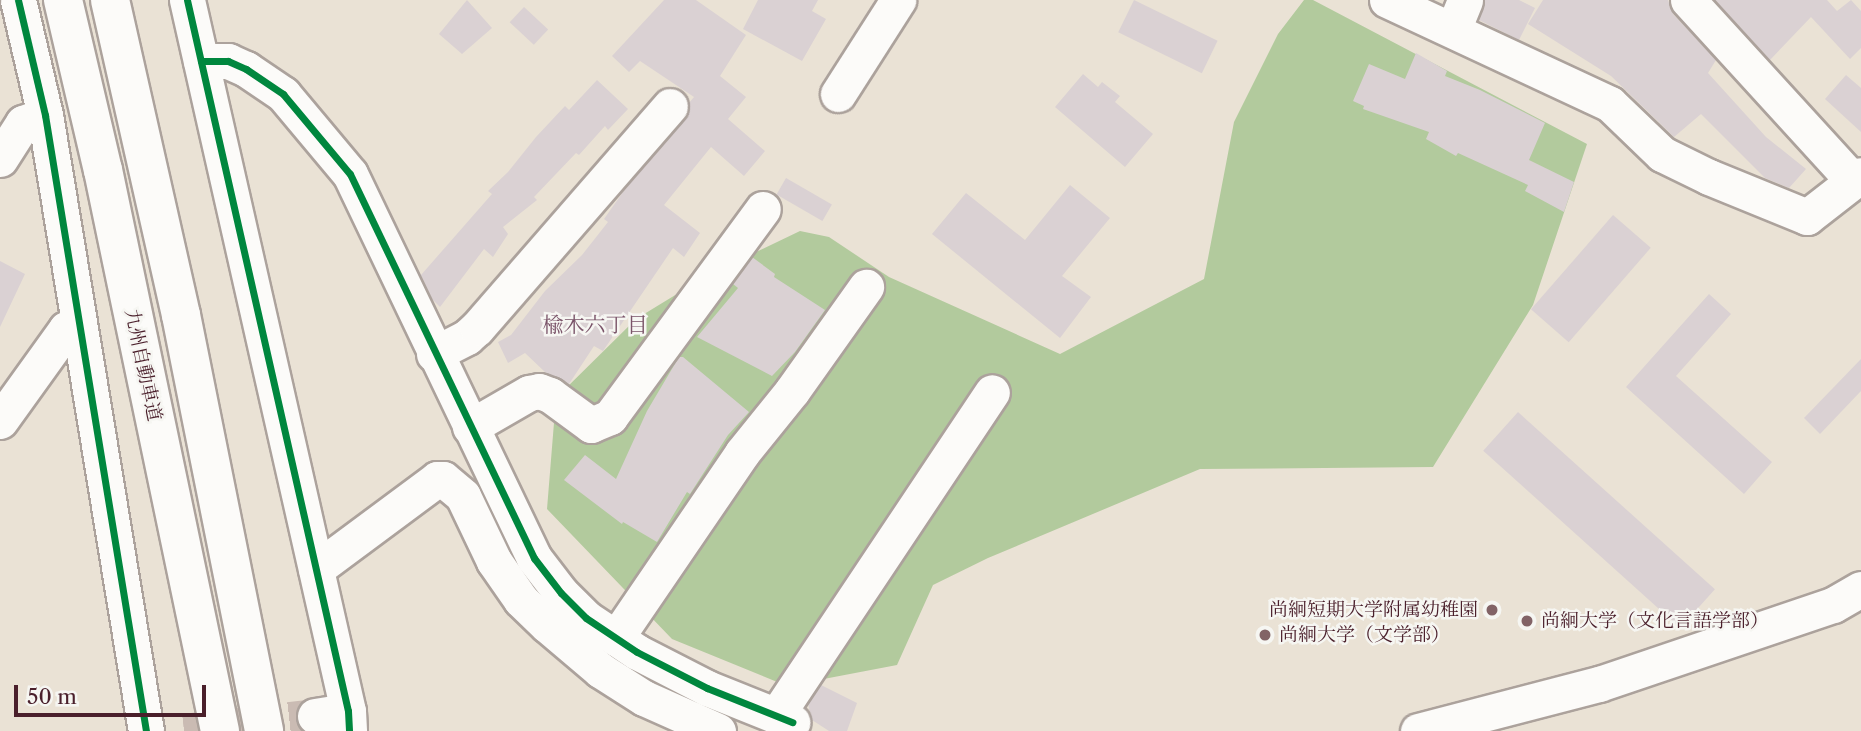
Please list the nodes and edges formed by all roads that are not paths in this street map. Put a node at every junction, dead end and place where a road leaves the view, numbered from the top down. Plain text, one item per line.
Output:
1 (18, 0) edge
2 (63, 0) edge
3 (110, 0) edge
4 (187, 0) edge
5 (209, 0) edge
6 (898, 0) edge
7 (1387, 0) edge
8 (1688, 0) edge
9 (1459, 15) edge
10 (199, 50) junction
11 (838, 94) dead end
12 (670, 106) dead end
13 (45, 116) junction
14 (0, 159) edge
15 (1857, 178) edge
16 (763, 209) dead end
17 (866, 287) dead end
18 (78, 324) junction
19 (434, 354) junction
20 (992, 392) dead end
21 (0, 421) edge
22 (470, 427) junction
23 (316, 569) junction
24 (1861, 589) edge
25 (616, 638) junction
26 (337, 719) edge
27 (146, 731) edge
28 (220, 731) edge
29 (264, 731) edge
30 (718, 731) edge
31 (1418, 731) edge

1 - 13 street
2 - 28 highway, 九州自動車道
3 - 29 highway
4 - 10 street
5 - 10 street
6 - 11 street
7 - 9 street
8 - 15 street
9 - 15 street
10 - 19 street
10 - 23 street
12 - 19 street
13 - 14 street
13 - 18 street
16 - 22 street
17 - 25 street
18 - 21 street
18 - 27 street
19 - 22 street
20 - 25 street
22 - 25 street
23 - 26 street
23 - 30 street
24 - 31 street

